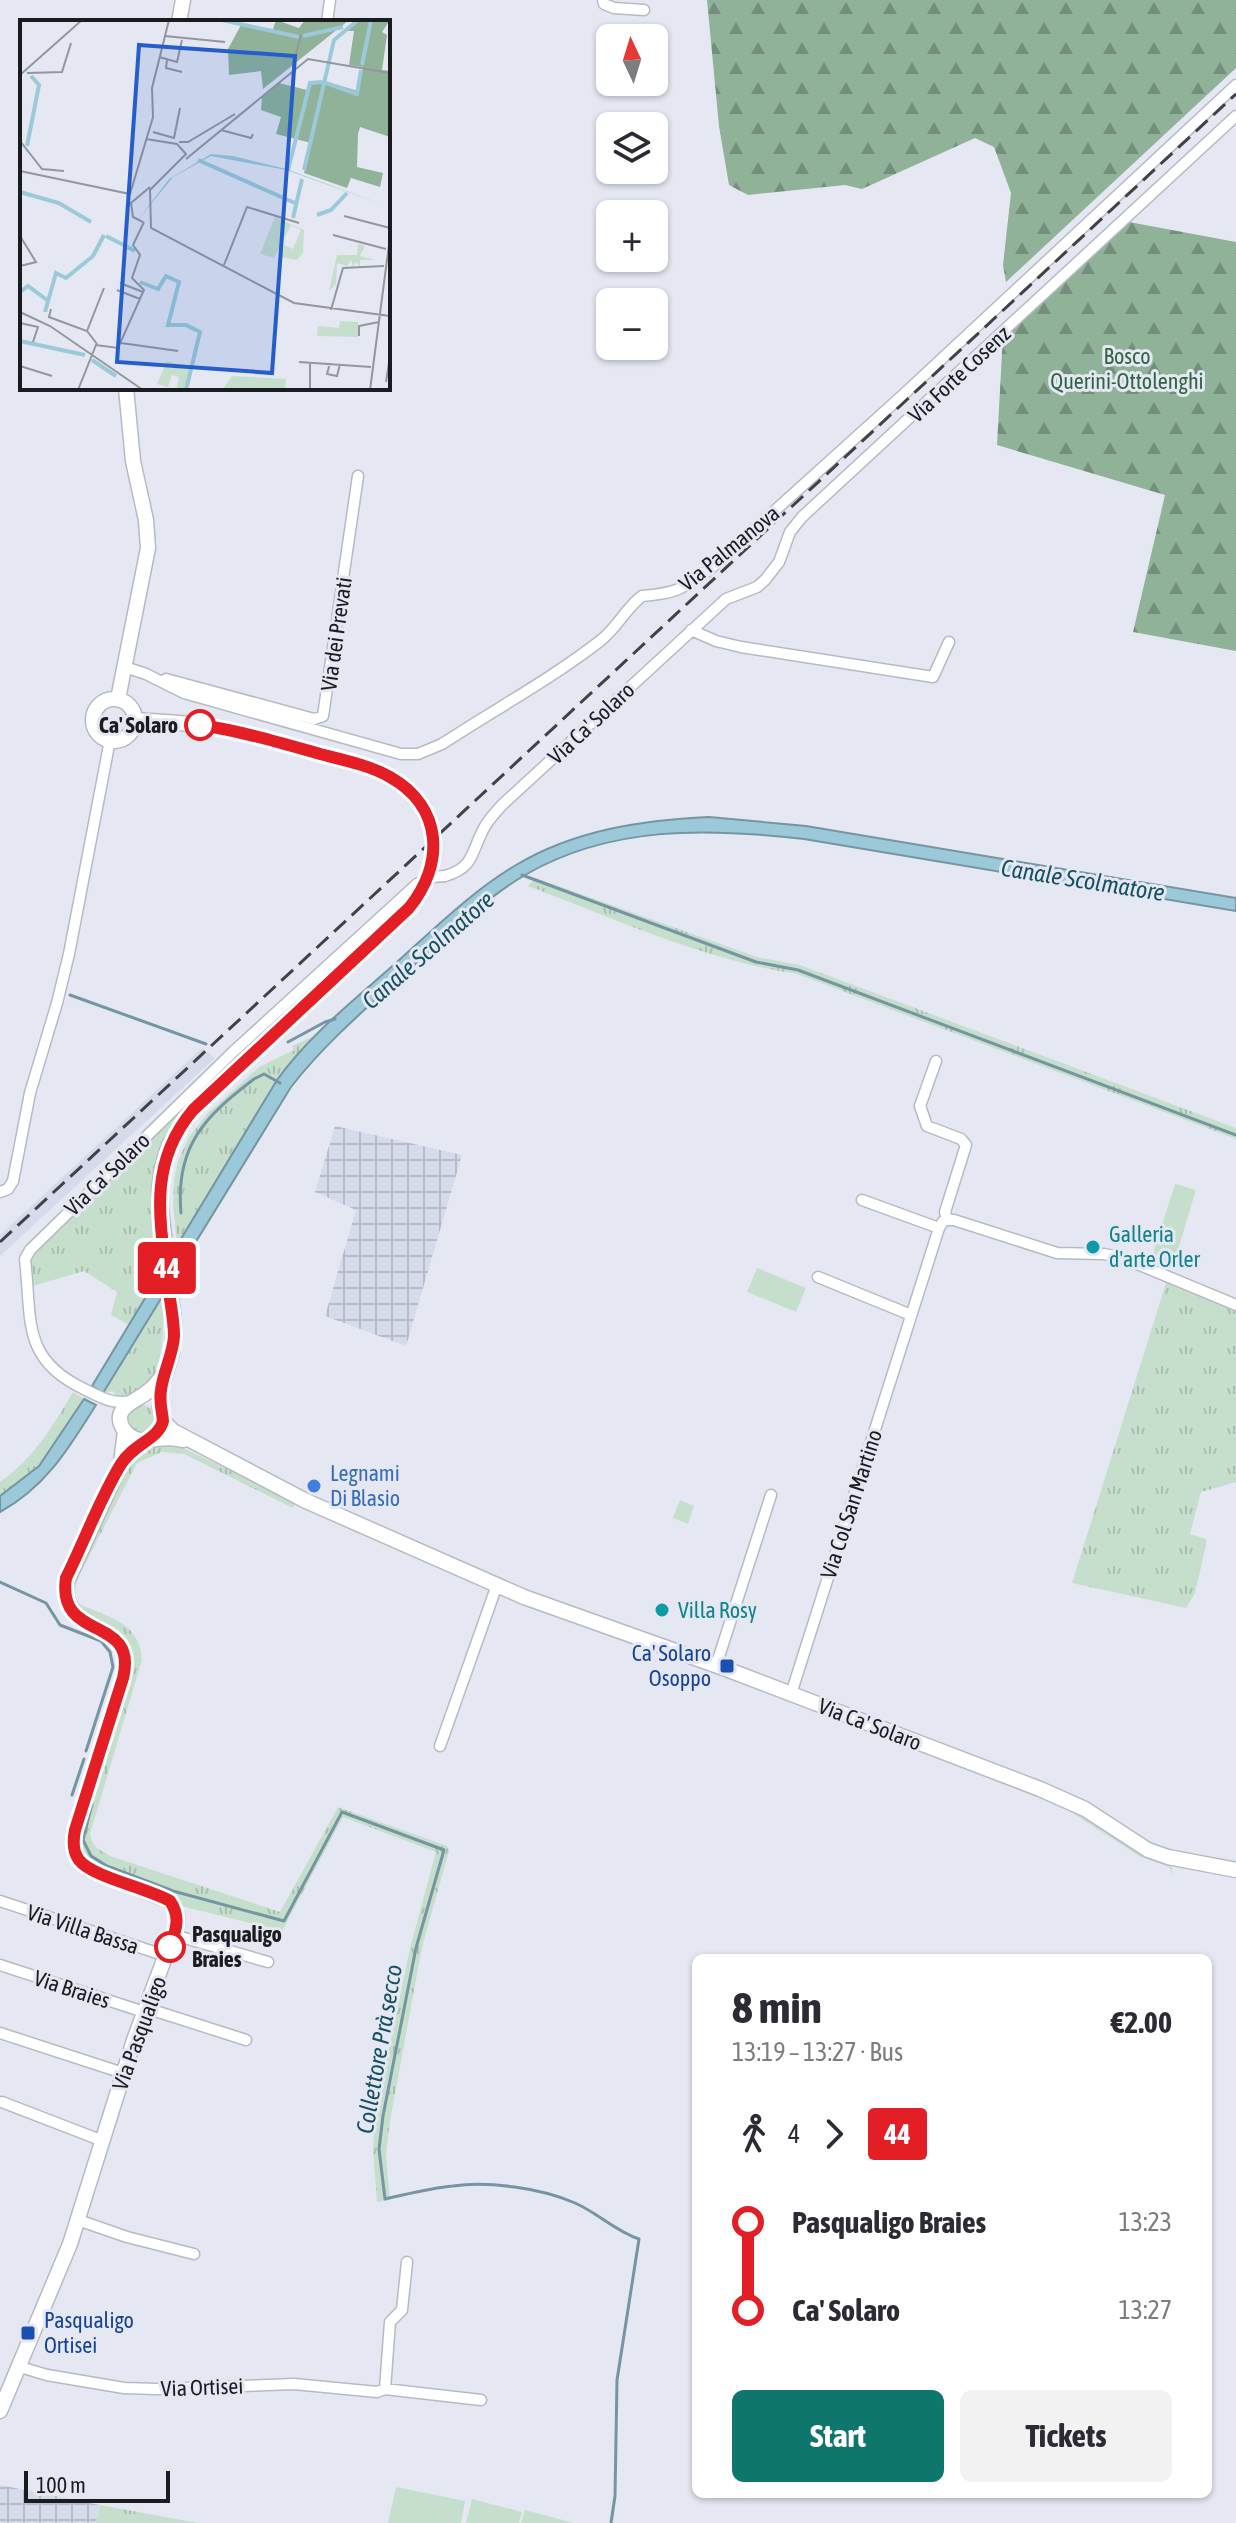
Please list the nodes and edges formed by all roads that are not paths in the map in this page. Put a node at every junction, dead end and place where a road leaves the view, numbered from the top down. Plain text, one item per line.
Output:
1 (183, 0) edge
2 (330, 0) edge
3 (603, 0) edge
4 (644, 10) dead end
5 (179, 20) edge
6 (327, 20) edge
7 (1236, 85) edge
8 (1236, 116) edge
9 (126, 390) edge
10 (358, 476) dead end
11 (691, 630) junction
12 (949, 642) dead end
13 (125, 667) junction
14 (157, 679) junction
15 (118, 699) junction
16 (135, 720) junction
17 (110, 740) junction
18 (936, 1061) dead end
19 (4, 1191) edge
20 (862, 1200) dead end
21 (943, 1224) junction
22 (818, 1277) dead end
23 (1236, 1305) edge
24 (911, 1315) junction
25 (165, 1372) junction
26 (101, 1398) junction
27 (135, 1399) junction
28 (162, 1414) junction
29 (123, 1428) junction
30 (148, 1439) junction
31 (191, 1442) junction
32 (121, 1463) junction
33 (771, 1495) dead end
34 (497, 1585) junction
35 (716, 1666) junction
36 (791, 1694) junction
37 (440, 1746) dead end
38 (1236, 1870) edge
39 (0, 1901) edge
40 (174, 1935) junction
41 (166, 1956) junction
42 (268, 1962) dead end
43 (0, 1965) edge
44 (145, 2010) junction
45 (0, 2033) edge
46 (246, 2040) dead end
47 (123, 2073) junction
48 (2, 2102) dead end
49 (103, 2141) junction
50 (78, 2220) junction
51 (194, 2254) dead end
52 (407, 2262) dead end
53 (20, 2367) junction
54 (385, 2389) junction
55 (481, 2400) dead end
56 (0, 2411) edge

1 - 5 street
2 - 6 street
3 - 4 street
7 - 14 street, Via Palmanova
8 - 11 street, Via Forte Cosenz
9 - 13 street
10 - 14 street, Via dei Prevati
11 - 12 street
11 - 26 street, Via Ca' Solaro, bridge
13 - 14 street, Via Palmanova
13 - 15 street
15 - 16 street
15 - 17 street
16 - 17 street
16 - 25 street, Via Ca' Solaro
17 - 19 street
18 - 21 street, Via Col San Martino
20 - 21 street
21 - 23 street
21 - 24 street, Via Col San Martino
22 - 24 street
24 - 36 street, Via Col San Martino
25 - 27 street
25 - 28 street, Via Ca' Solaro
26 - 27 street, Via Ca' Solaro
26 - 29 street, Via Ca' Solaro
27 - 28 street, Via Ca' Solaro
27 - 29 street
28 - 30 street, Via Ca' Solaro
28 - 31 street, Via Ca' Solaro
29 - 30 street, Via Ca' Solaro
29 - 32 street
30 - 31 street, Via Ca' Solaro
30 - 32 street
31 - 34 street, Via Ca' Solaro
32 - 40 street
33 - 35 street
34 - 35 street, Via Ca' Solaro
34 - 37 street
35 - 36 street, Via Ca' Solaro
36 - 38 street, Via Ca' Solaro
39 - 41 street, Via Villa Bassa
40 - 41 street, Via Pasqualigo
40 - 42 street
41 - 44 street, Via Pasqualigo
43 - 44 street, Via Braies
44 - 46 street, Via Braies
44 - 47 street, Via Pasqualigo
45 - 47 street
47 - 49 street, Via Pasqualigo
48 - 49 street
49 - 50 street, Via Pasqualigo
50 - 51 street
50 - 53 street, Via Pasqualigo
52 - 54 street
53 - 54 street, Via Ortisei
53 - 56 street, Via Pasqualigo
54 - 55 street, Via Ortisei

